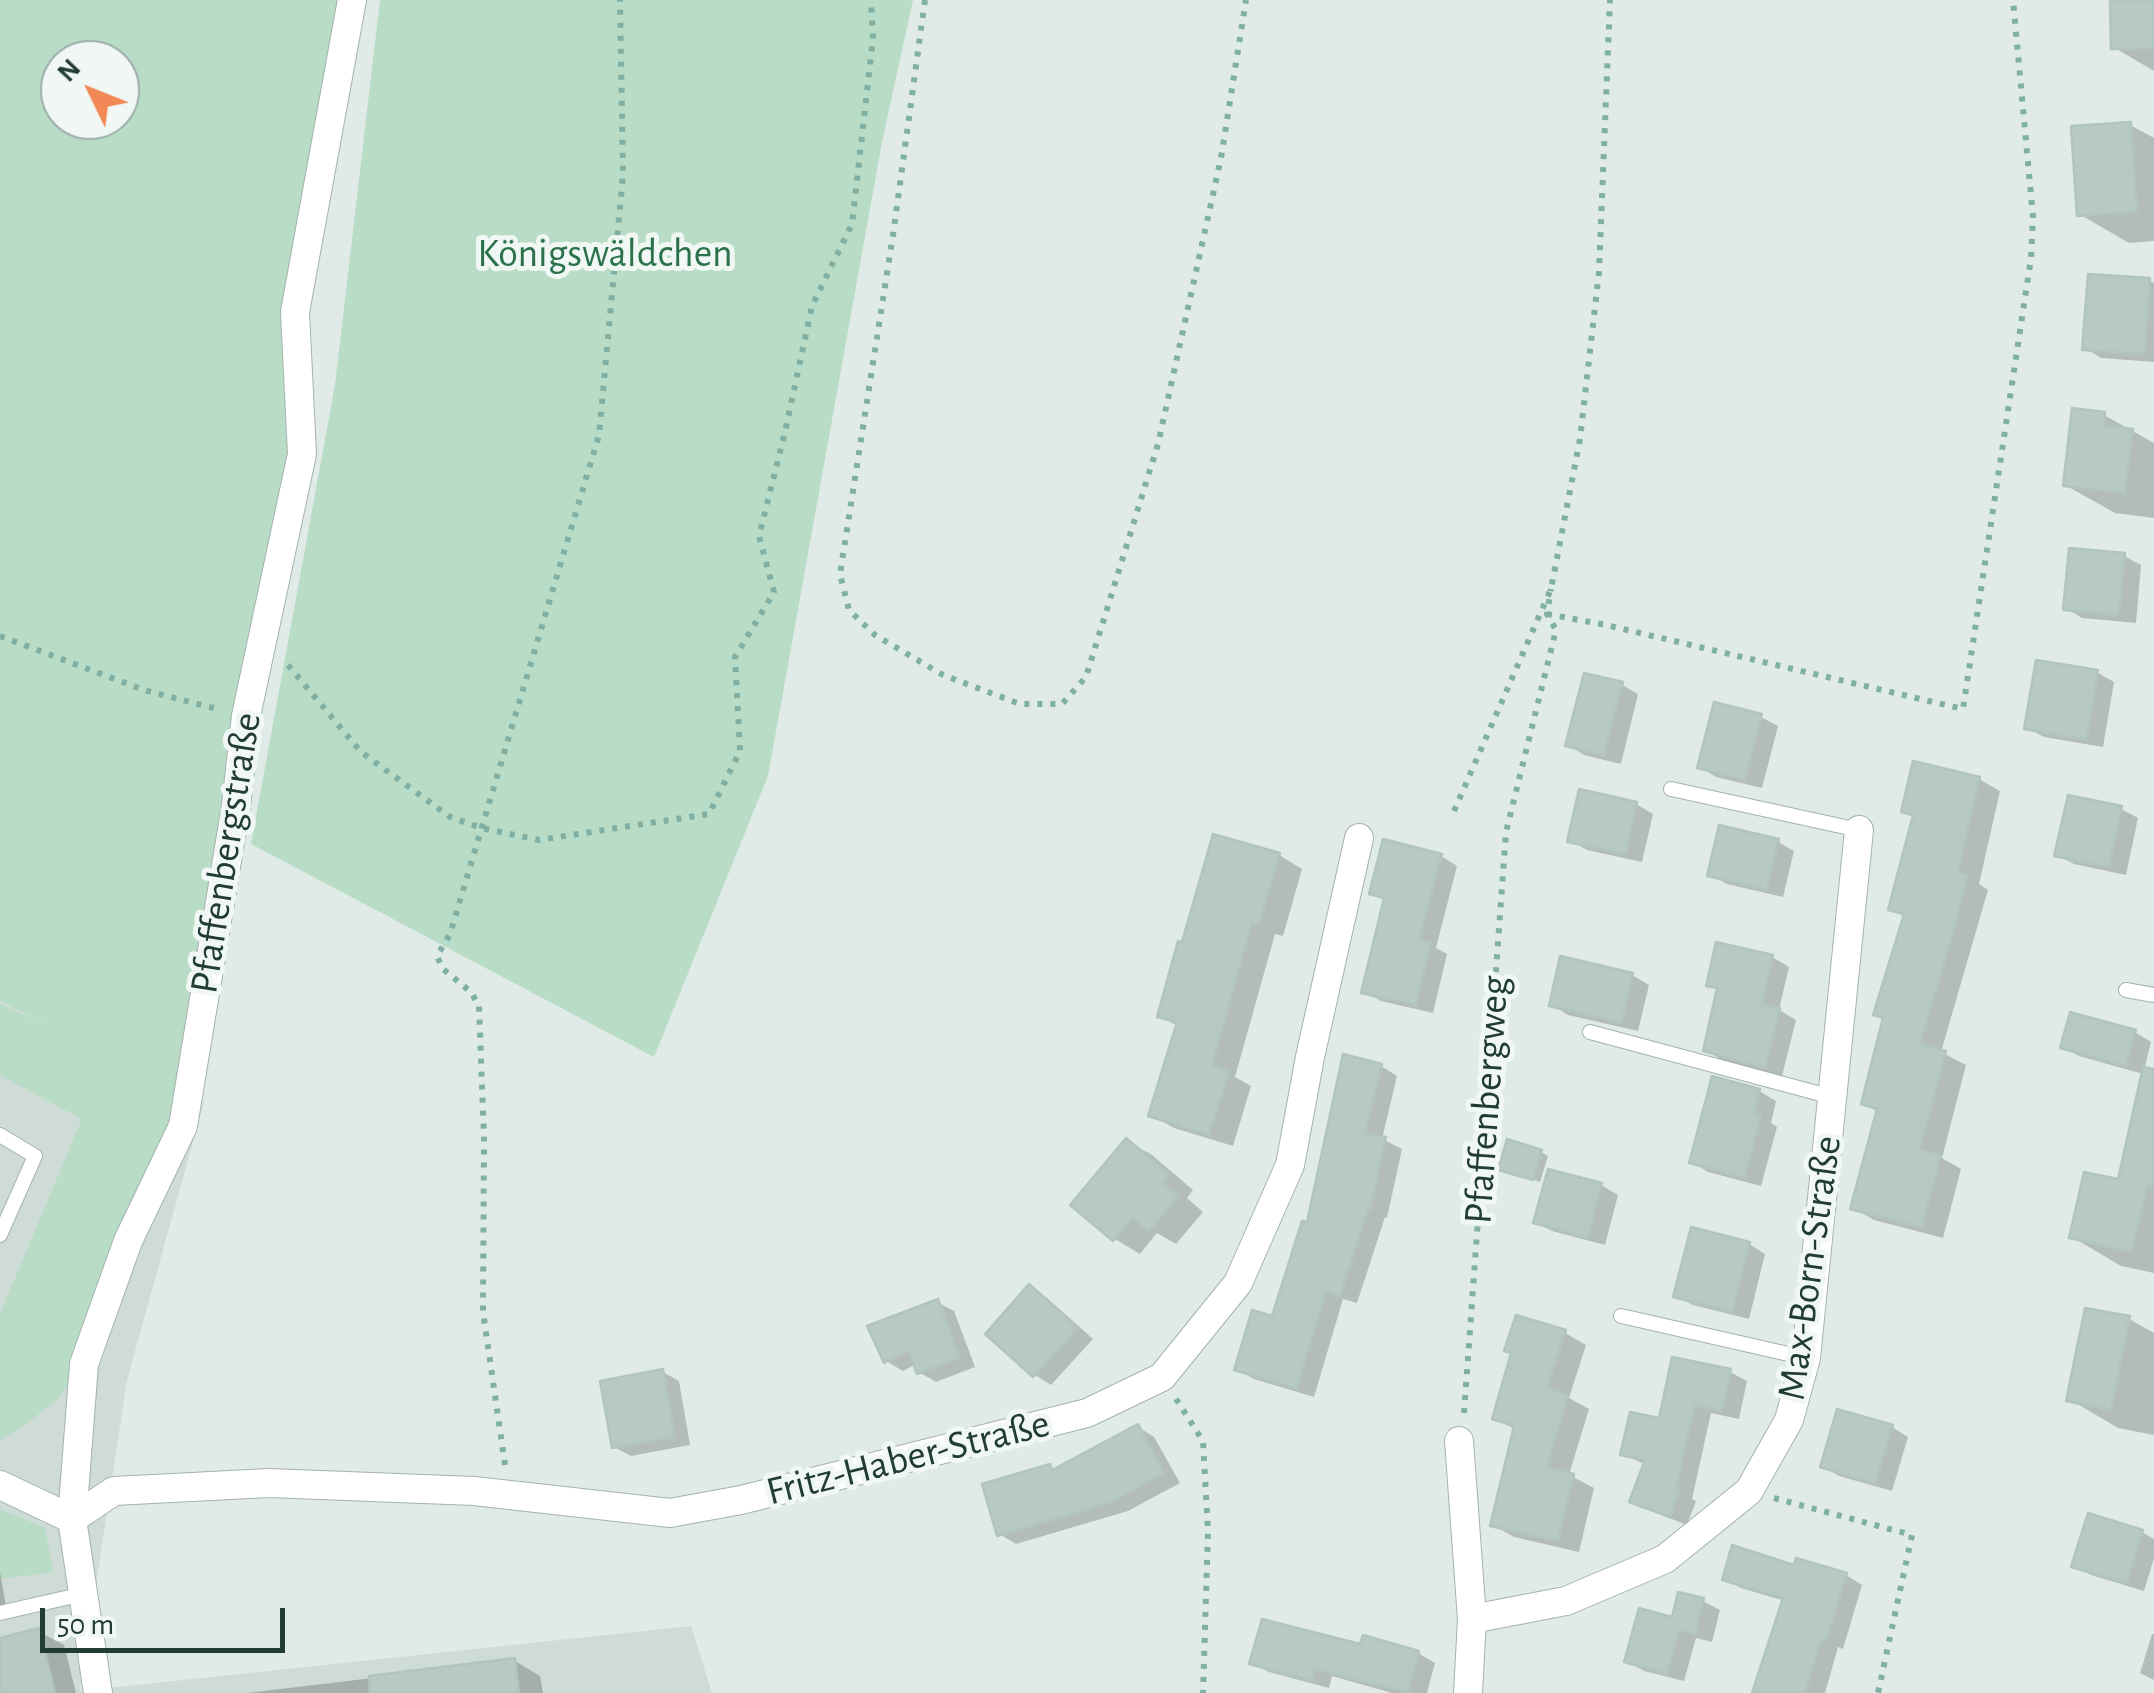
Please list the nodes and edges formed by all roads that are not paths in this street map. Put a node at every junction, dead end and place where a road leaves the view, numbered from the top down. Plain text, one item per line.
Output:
1 (352, 0) edge
2 (1671, 790) dead end
3 (1859, 830) joint
4 (1359, 838) dead end
5 (2126, 990) dead end
6 (2154, 995) edge
7 (1590, 1032) dead end
8 (1832, 1097) junction
9 (0, 1135) edge
10 (0, 1236) edge
11 (1621, 1316) dead end
12 (1806, 1358) junction
13 (1459, 1441) road end
14 (0, 1485) edge
15 (72, 1519) junction
16 (83, 1594) junction
17 (0, 1613) edge
18 (1472, 1618) junction
19 (98, 1693) edge
20 (1468, 1693) edge

1 - 15 street, Pfaffenbergstraße
2 - 3 lane
3 - 8 street, Max-Born-Straße
4 - 15 street, Fritz-Haber-Straße
5 - 6 lane
7 - 8 lane
8 - 12 street, Max-Born-Straße
9 - 10 lane
11 - 12 lane
12 - 18 street, Max-Born-Straße
13 - 18 street
14 - 15 street
15 - 16 street, Pfaffenbergstraße
16 - 17 lane
16 - 19 street, Pfaffenbergstraße
18 - 20 street

